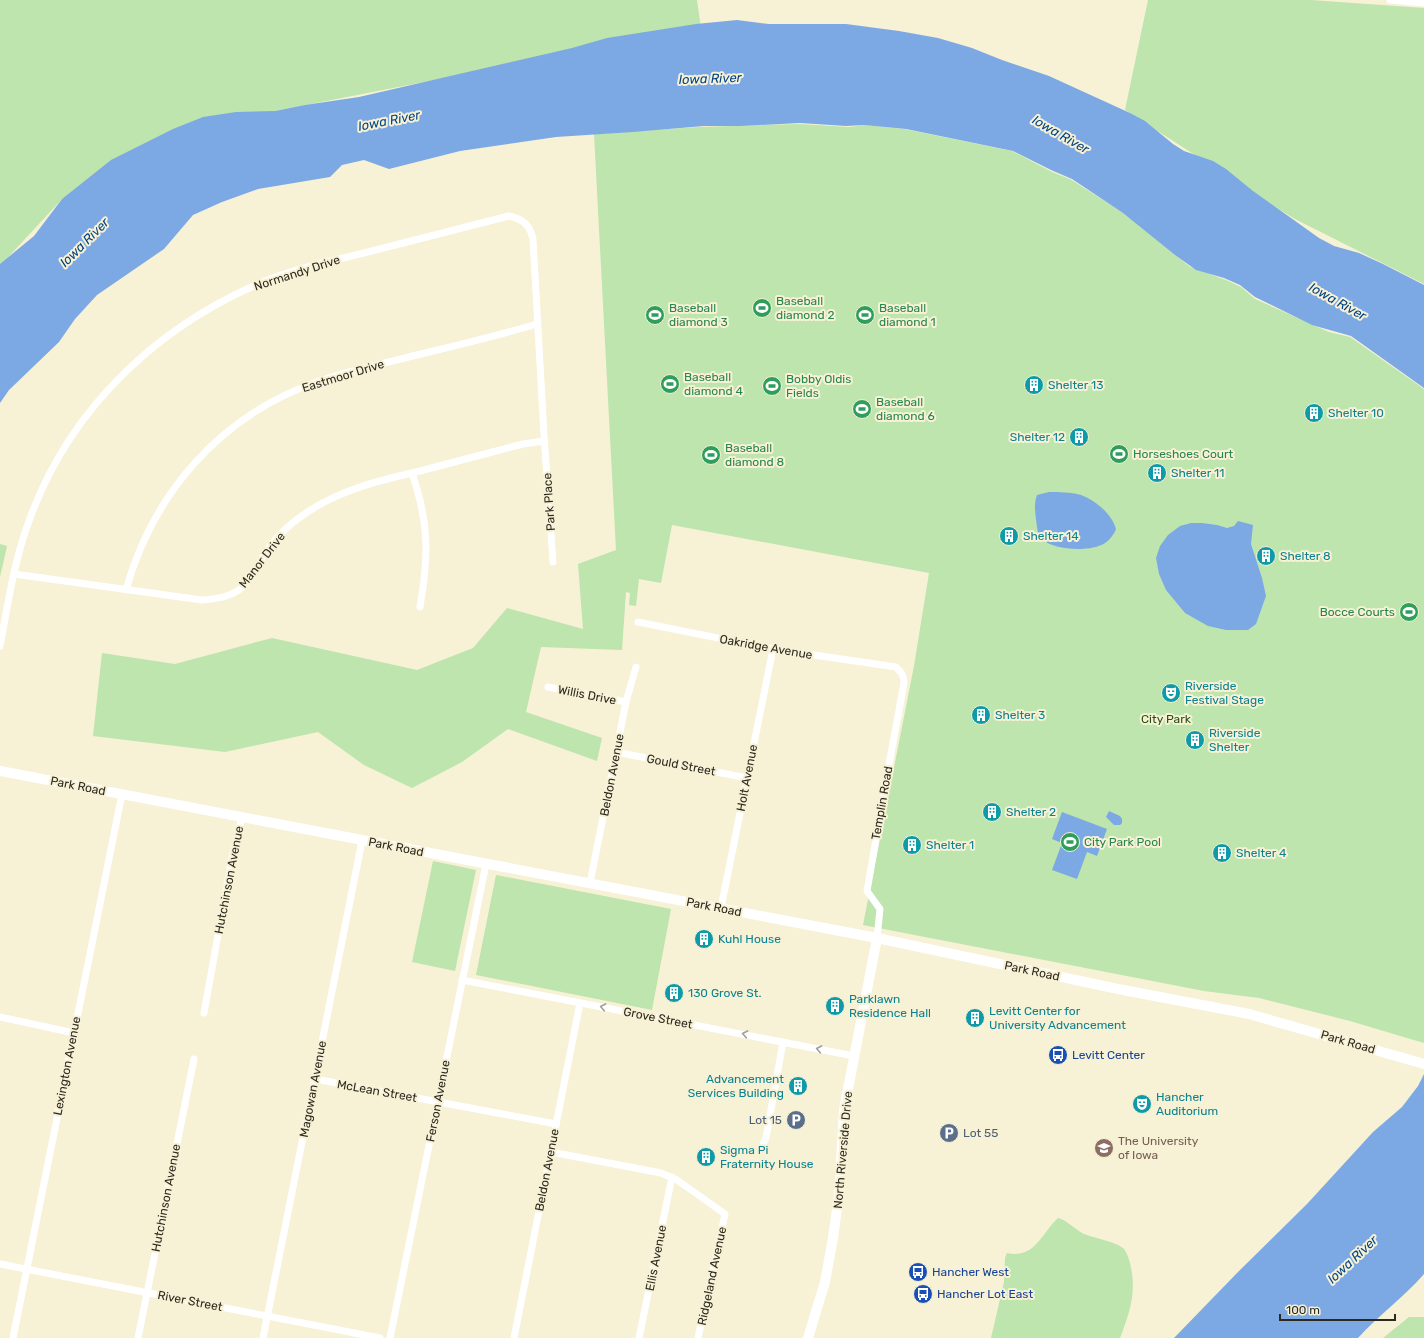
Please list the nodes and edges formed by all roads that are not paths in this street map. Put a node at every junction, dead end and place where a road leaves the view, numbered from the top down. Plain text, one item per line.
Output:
1 (1390, 0) edge
2 (1424, 3) edge
3 (537, 324) junction
4 (544, 441) junction
5 (412, 472) junction
6 (553, 562) dead end
7 (14, 574) junction
8 (126, 590) junction
9 (420, 607) dead end
10 (638, 622) dead end
11 (0, 646) edge
12 (773, 649) junction
13 (636, 667) dead end
14 (896, 668) joint
15 (548, 687) dead end
16 (626, 702) junction
17 (616, 752) junction
18 (0, 771) edge
19 (747, 778) junction
20 (122, 794) junction
21 (242, 817) junction
22 (362, 840) junction
23 (486, 864) junction
24 (590, 883) junction
25 (721, 908) junction
26 (877, 938) junction
27 (462, 980) junction
28 (580, 1003) junction
29 (204, 1012) dead end
30 (0, 1017) edge
31 (74, 1033) junction
32 (783, 1042) junction
33 (854, 1056) junction
34 (194, 1059) dead end
35 (1424, 1064) edge
36 (315, 1080) junction
37 (438, 1102) junction
38 (556, 1124) junction
39 (762, 1146) dead end
40 (551, 1152) junction
41 (672, 1177) junction
42 (0, 1264) edge
43 (27, 1270) junction
44 (147, 1292) junction
45 (268, 1316) junction
46 (13, 1338) edge
47 (138, 1338) edge
48 (263, 1338) edge
49 (380, 1338) edge
50 (390, 1338) edge
51 (514, 1338) edge
52 (639, 1338) edge
53 (698, 1338) edge
54 (808, 1338) edge

1 - 2 street
3 - 4 street, Normandy Drive
3 - 7 street, Normandy Drive
3 - 8 street, Eastmoor Drive
4 - 5 street, Manor Drive
4 - 6 street, Park Place
5 - 8 street, Manor Drive
5 - 9 street
7 - 8 street, Manor Drive
7 - 11 street, Normandy Drive
10 - 12 street, Oakridge Avenue
12 - 14 street, Oakridge Avenue
12 - 19 street, Holt Avenue
13 - 16 street, Beldon Avenue
14 - 26 street, Templin Road
15 - 16 street, Willis Drive
16 - 17 street, Beldon Avenue
17 - 19 street, Gould Street
17 - 24 street, Beldon Avenue
18 - 20 street, Park Road
19 - 25 street, Holt Avenue
20 - 21 street, Park Road
20 - 31 street, Lexington Avenue
21 - 22 street, Park Road
21 - 29 street, Hutchinson Avenue
22 - 23 street, Park Road
22 - 36 street, Magowan Avenue
23 - 24 street, Park Road
23 - 27 street, Ferson Avenue
24 - 25 street, Park Road
25 - 26 street, Park Road
26 - 33 street, North Riverside Drive
26 - 35 street, Park Road
27 - 28 street, Grove Street
27 - 37 street, Ferson Avenue
32 -> 28 street, Grove Street
28 - 38 street, Beldon Avenue
30 - 31 street
31 - 43 street, Lexington Avenue
33 -> 32 street, Grove Street
32 - 39 street
33 - 54 street, North Riverside Drive
34 - 44 street, Hutchinson Avenue
36 - 37 street, McLean Street
36 - 45 street, Magowan Avenue
37 - 38 street, McLean Street
37 - 50 street, Ferson Avenue
38 - 40 street, Beldon Avenue
40 - 41 street
40 - 51 street, Beldon Avenue
41 - 52 street, Ellis Avenue
41 - 53 street, Ridgeland Avenue
42 - 43 street, River Street
43 - 44 street, River Street
43 - 46 street, Lexington Avenue
44 - 45 street, River Street
44 - 47 street, Hutchinson Avenue
45 - 48 street, Magowan Avenue
45 - 49 street, River Street

